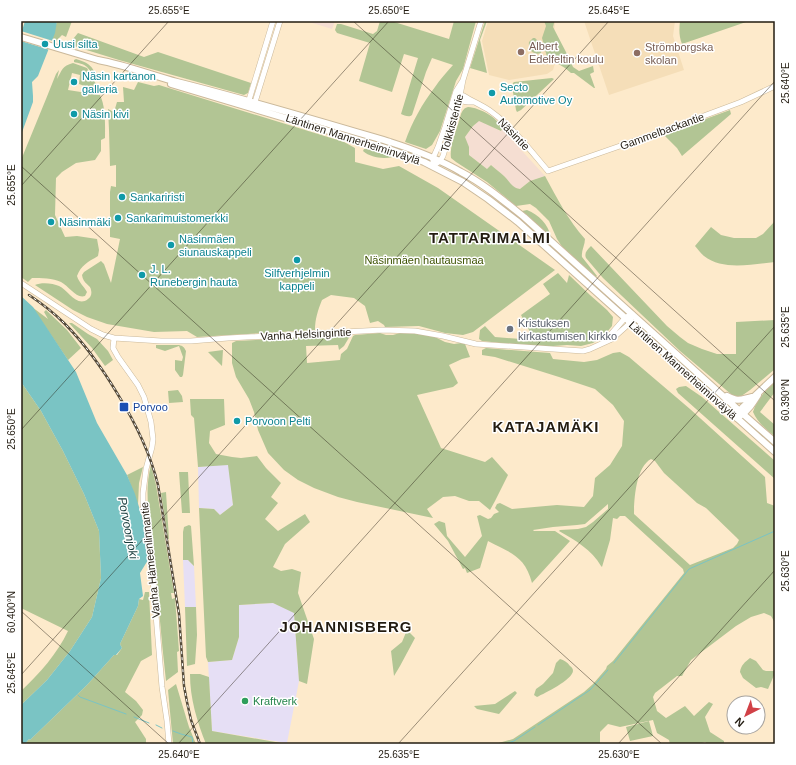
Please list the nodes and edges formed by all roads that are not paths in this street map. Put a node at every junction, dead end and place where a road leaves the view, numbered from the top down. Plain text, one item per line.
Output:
1 (273, 21) edge
2 (280, 21) edge
3 (481, 21) edge
4 (21, 37) edge
5 (463, 80) junction
6 (775, 86) edge
7 (454, 97) junction
8 (460, 98) junction
9 (252, 103) junction
10 (433, 158) junction
11 (440, 162) junction
12 (433, 166) junction
13 (548, 171) joint
14 (21, 283) edge
15 (632, 314) junction
16 (625, 318) junction
17 (630, 323) junction
18 (114, 338) junction
19 (604, 344) junction
20 (775, 377) edge
21 (719, 392) junction
22 (759, 392) junction
23 (753, 396) junction
24 (742, 413) junction
25 (737, 418) junction
26 (775, 442) edge
27 (775, 452) edge
28 (169, 744) edge

1 - 9 street
2 - 9 street
3 - 5 street, Tolkkistentie
4 - 9 main road, Läntinen Mannerheiminväylä
5 - 7 street, Tolkkistentie
5 - 8 street, Tolkkistentie
6 - 13 street, Gammelbackantie
7 - 8 street
7 - 10 street, Tolkkistentie
8 - 11 street, Tolkkistentie
8 - 13 street, Näsintie
9 - 10 main road, Läntinen Mannerheiminväylä
9 - 12 main road, Läntinen Mannerheiminväylä
10 - 11 main road, Läntinen Mannerheiminväylä
10 - 12 street, Tolkkistentie
11 - 12 street, Tolkkistentie
11 - 15 main road, Läntinen Mannerheiminväylä
12 - 16 main road, Läntinen Mannerheiminväylä
14 - 18 street, Vanha Helsingintie
15 - 16 street
15 - 17 street
15 - 21 main road, Läntinen Mannerheiminväylä
16 - 17 main road, Läntinen Mannerheiminväylä
16 - 19 street
17 - 19 street, Vanha Helsingintie
17 - 25 main road, Läntinen Mannerheiminväylä
18 - 19 street, Vanha Helsingintie
18 - 28 street, Vanha Hämeenlinnantie
20 - 22 main road
21 - 23 main road
21 - 24 main road, Läntinen Mannerheiminväylä
22 - 23 main road
22 - 24 main road
23 - 24 main road
24 - 25 main road
24 - 26 main road, Läntinen Mannerheiminväylä
25 - 27 main road, Läntinen Mannerheiminväylä

